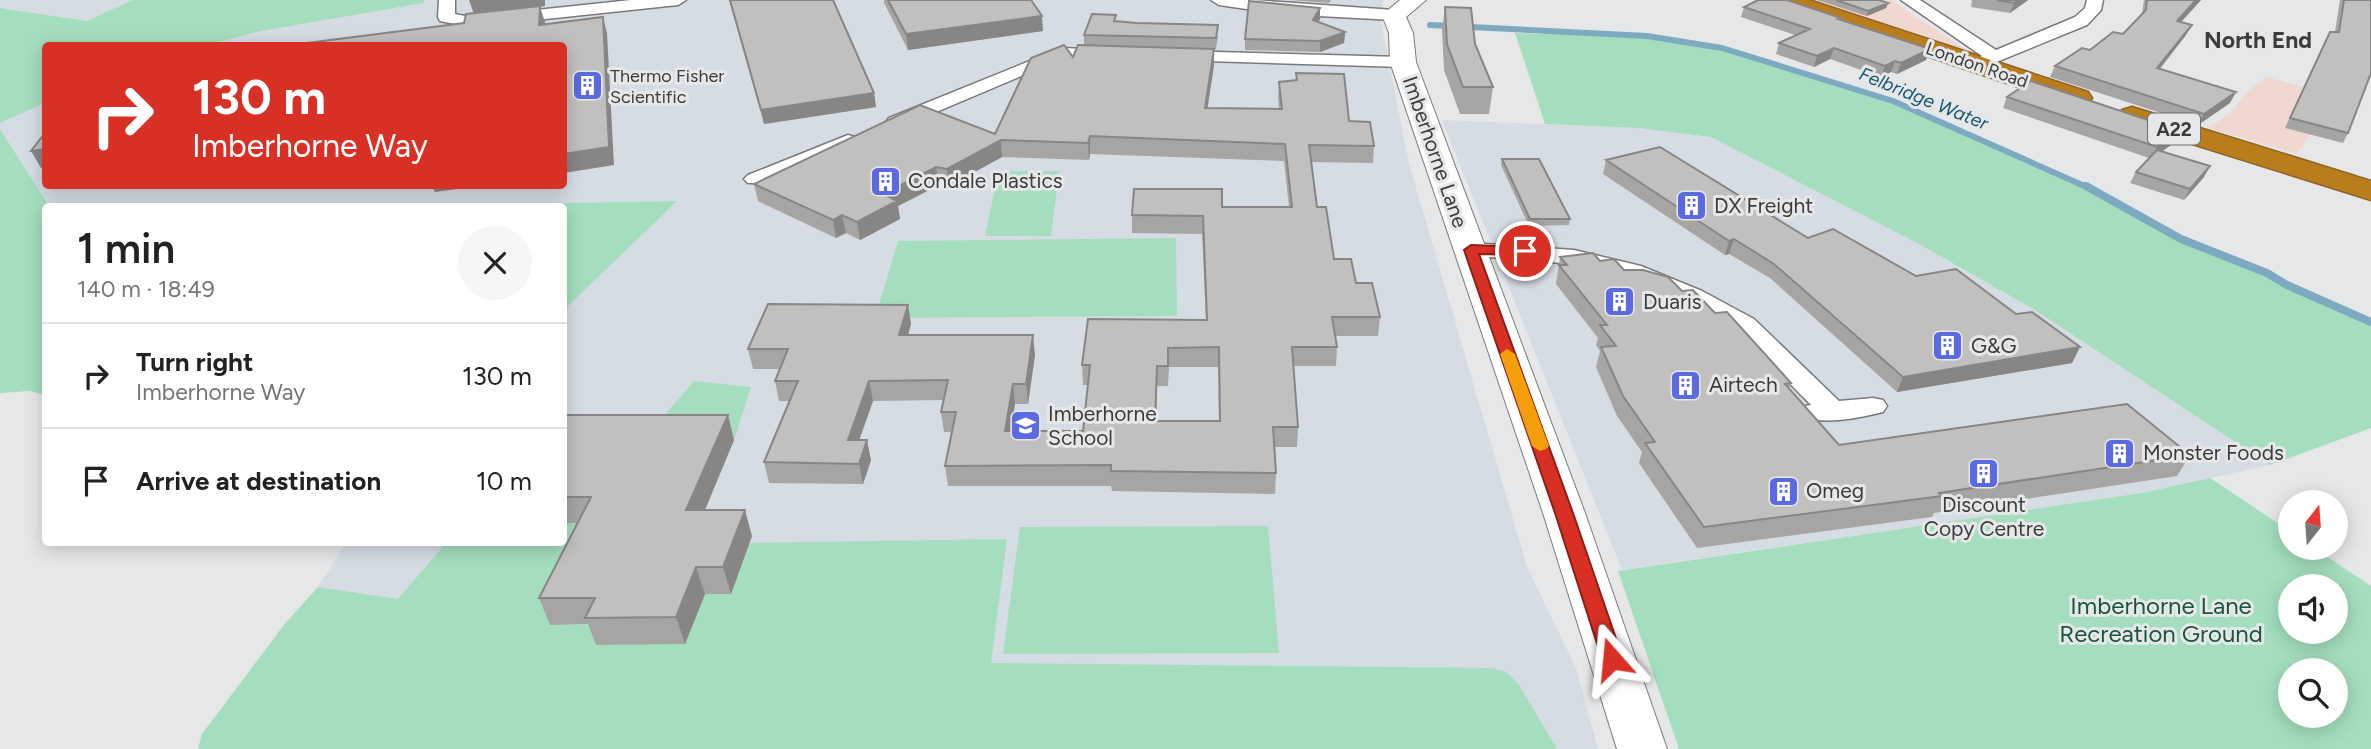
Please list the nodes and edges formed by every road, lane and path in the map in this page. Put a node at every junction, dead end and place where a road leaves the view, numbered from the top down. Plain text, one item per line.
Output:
1 (447, 0) edge
2 (678, 0) edge
3 (1219, 0) edge
4 (1785, 0) edge
5 (1909, 0) edge
6 (2095, 0) edge
7 (643, 2) edge
8 (1404, 7) edge
9 (1128, 55) edge
10 (1155, 56) edge
11 (1985, 61) junction
12 (1403, 62) junction
13 (755, 179) dead end
14 (2371, 191) edge
15 (1471, 250) junction
16 (1873, 406) dead end
17 (1832, 410) junction
18 (1803, 414) edge
19 (1642, 749) edge

1 - 7 street
2 - 7 street
3 - 8 street
4 - 11 highway, London Road / A22
5 - 11 street
6 - 11 street
8 - 12 street, Imberhorne Lane
9 - 13 street
10 - 12 street
11 - 14 highway, London Road / A22
12 - 15 street, Imberhorne Lane
15 - 17 street
15 - 19 street, Imberhorne Lane
16 - 17 street
17 - 18 street

